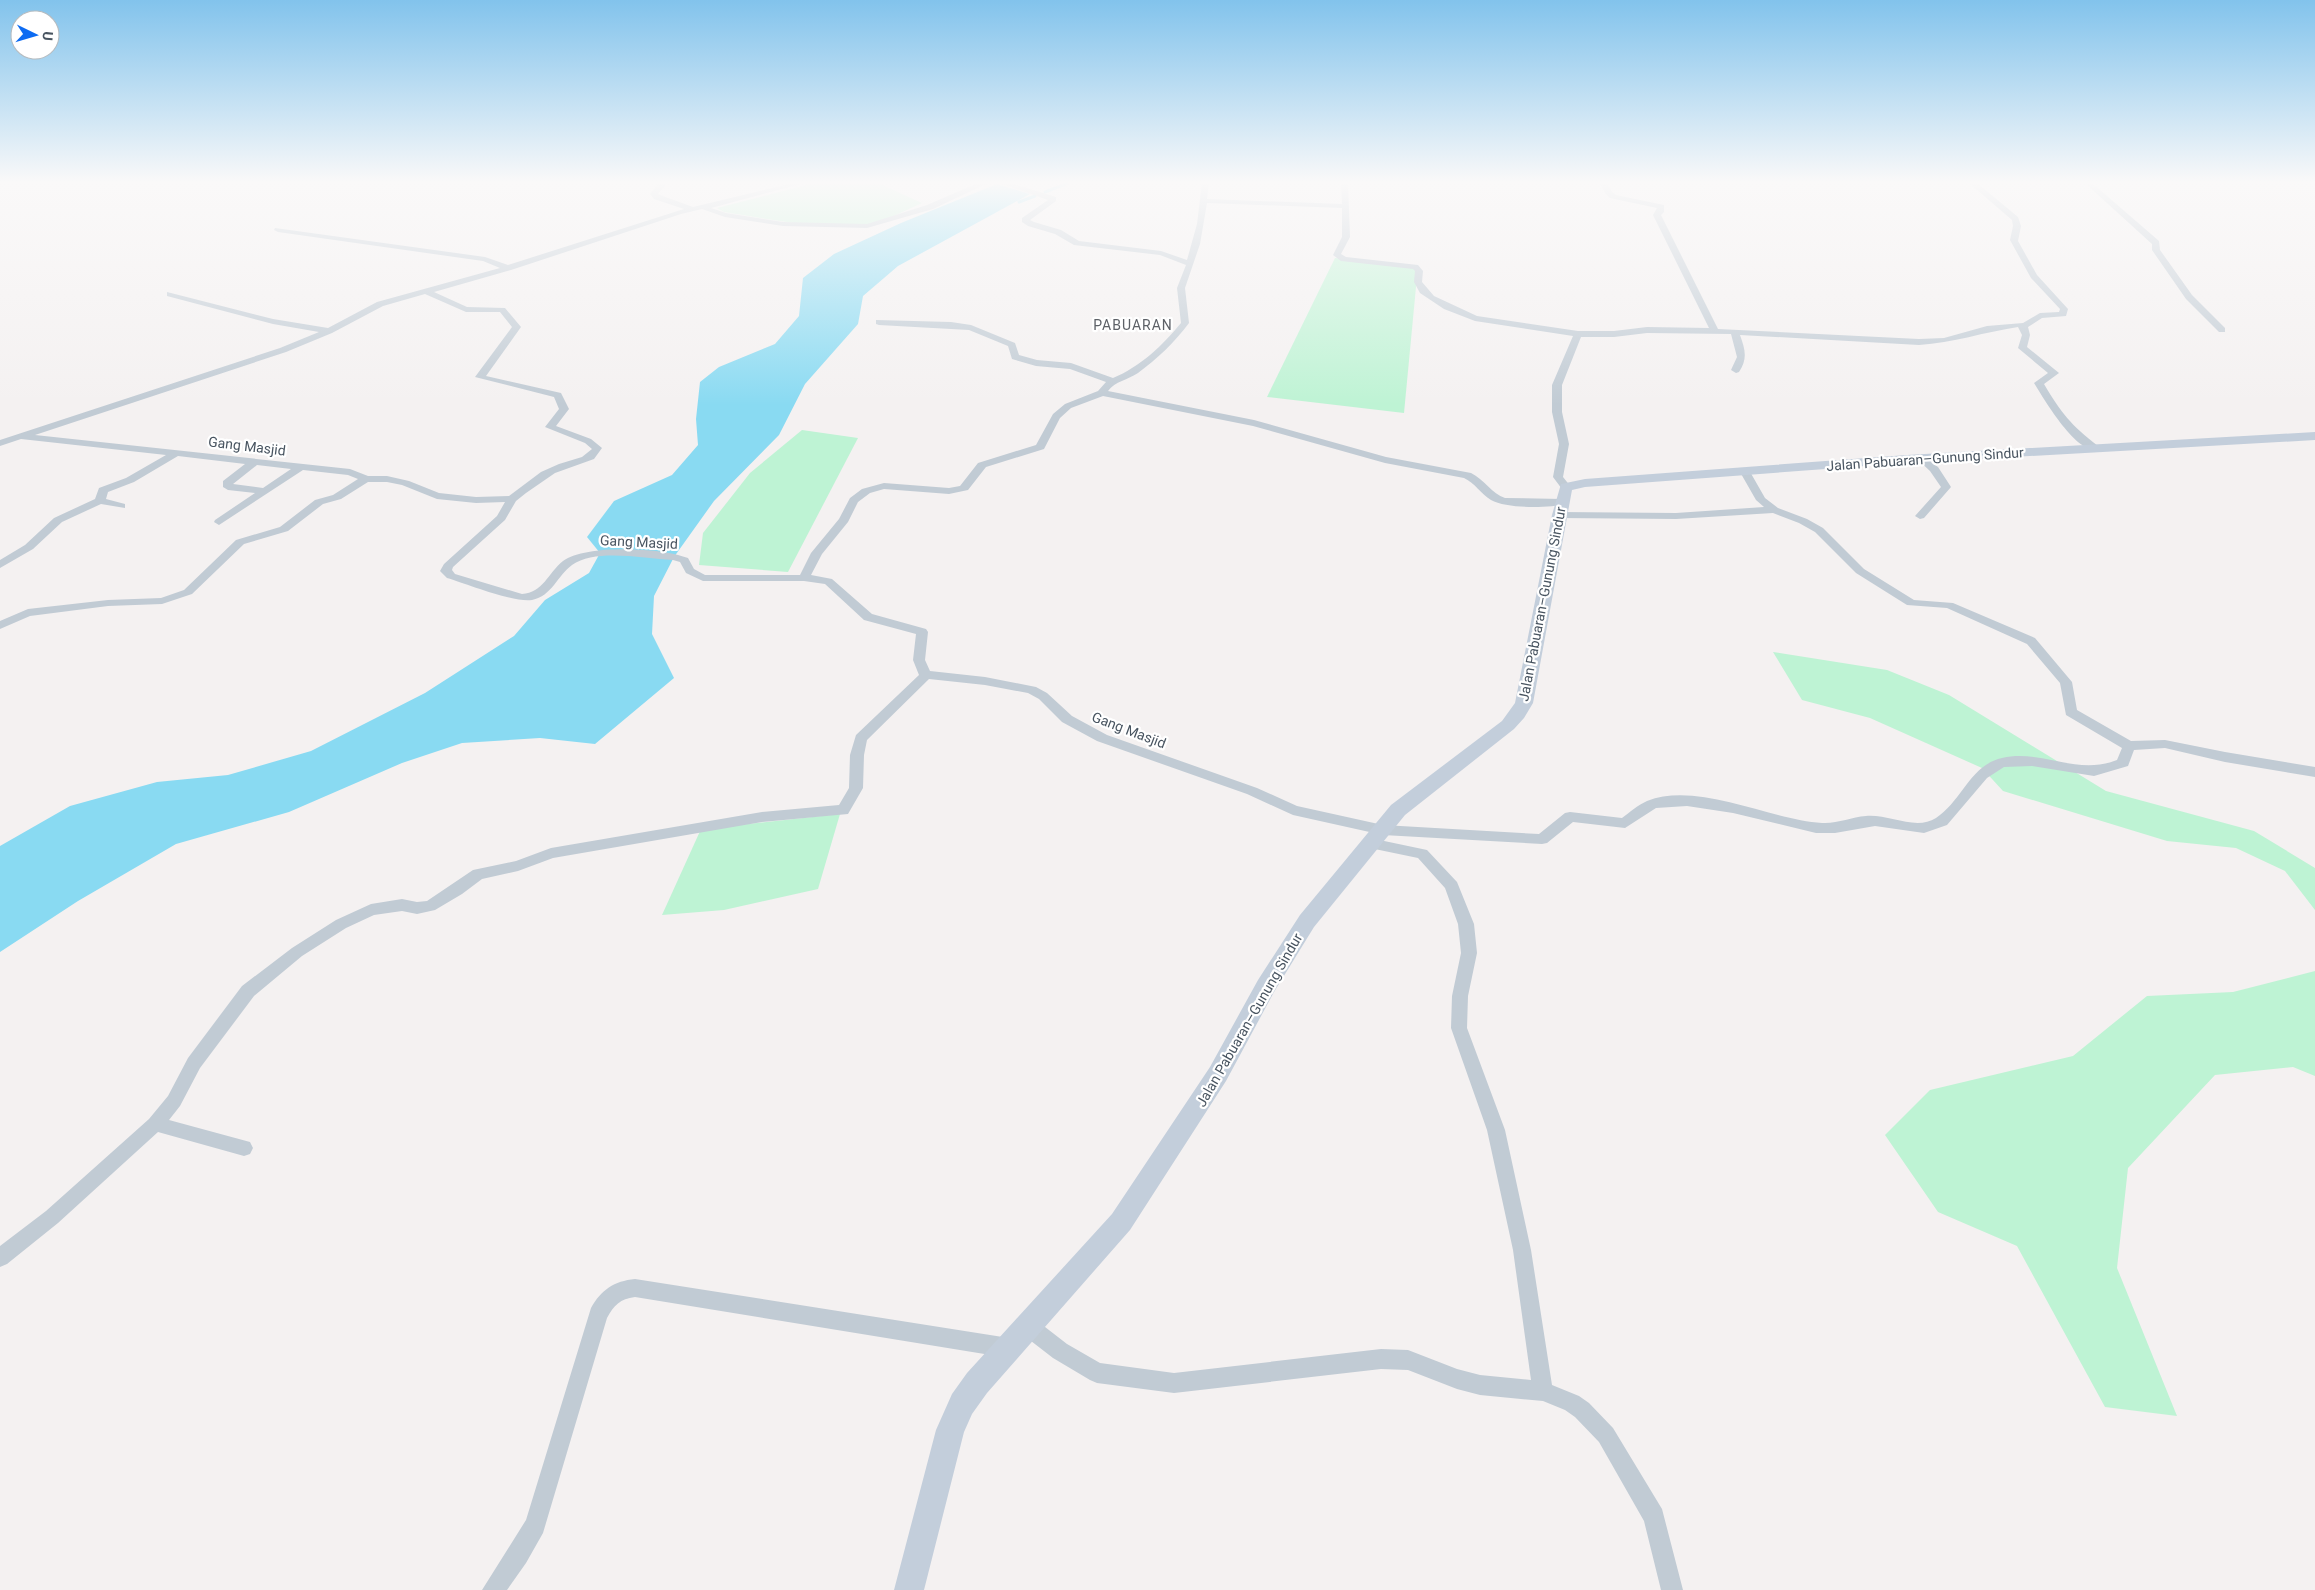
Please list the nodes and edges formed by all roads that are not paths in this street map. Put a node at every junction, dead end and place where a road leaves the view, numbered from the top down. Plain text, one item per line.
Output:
1 (466, 257) edge
2 (542, 257) edge
3 (1172, 257) edge
4 (1192, 257) edge
5 (1340, 257) edge
6 (1680, 257) edge
7 (2023, 257) edge
8 (2161, 257) edge
9 (1190, 264) junction
10 (508, 268) junction
11 (425, 291) junction
12 (170, 294) dead end
13 (879, 322) dead end
14 (2023, 326) junction
15 (2222, 330) dead end
16 (329, 331) junction
17 (1715, 331) junction
18 (1735, 332) junction
19 (1578, 334) junction
20 (1736, 370) dead end
21 (1112, 381) junction
22 (1102, 393) junction
23 (18, 436) junction
24 (2315, 436) edge
25 (0, 443) edge
26 (2094, 448) junction
27 (177, 452) junction
28 (1921, 458) junction
29 (254, 462) junction
30 (300, 467) junction
31 (1745, 472) junction
32 (366, 479) junction
33 (265, 491) junction
34 (512, 500) junction
35 (100, 501) junction
36 (1563, 501) junction
37 (121, 506) dead end
38 (1774, 510) junction
39 (1920, 516) dead end
40 (219, 522) dead end
41 (0, 565) edge
42 (804, 578) junction
43 (0, 625) edge
44 (926, 675) junction
45 (2129, 746) junction
46 (2315, 772) edge
47 (1377, 837) junction
48 (155, 1124) junction
49 (244, 1148) dead end
50 (0, 1258) edge
51 (1029, 1327) junction
52 (1009, 1348) junction
53 (1543, 1391) junction
54 (493, 1590) edge
55 (909, 1590) edge
56 (1672, 1590) edge

1 - 10 street
2 - 10 street
3 - 9 street
4 - 9 street
5 - 19 street
6 - 17 street
7 - 14 street
8 - 15 street
9 - 21 street
10 - 11 street
11 - 16 street
11 - 34 street
12 - 16 street
13 - 21 street
14 - 18 street
14 - 26 street
16 - 23 street
17 - 18 street
17 - 19 street
18 - 20 street
19 - 36 street
21 - 22 street
22 - 36 street
22 - 42 street
23 - 25 street
23 - 27 street, Gang Masjid
24 - 26 street, Jalan Pabuaran–Gunung Sindur
26 - 28 street, Jalan Pabuaran–Gunung Sindur
27 - 29 street, Gang Masjid
27 - 35 street
28 - 31 street, Jalan Pabuaran–Gunung Sindur
28 - 39 street
29 - 30 street, Gang Masjid
29 - 33 street
30 - 32 street, Gang Masjid
30 - 33 street
31 - 36 street, Jalan Pabuaran–Gunung Sindur
31 - 38 street
32 - 34 street, Gang Masjid
32 - 43 street
33 - 40 street
34 - 42 street, Gang Masjid
35 - 37 street
35 - 41 street
36 - 38 street
36 - 47 street, Jalan Pabuaran–Gunung Sindur
38 - 45 street
42 - 44 street, Gang Masjid
44 - 47 street, Gang Masjid
44 - 48 street
45 - 46 street
45 - 47 street
47 - 51 street, Jalan Pabuaran–Gunung Sindur
47 - 53 street
48 - 49 street
48 - 50 street
51 - 52 street, Jalan Pabuaran–Gunung Sindur
51 - 53 street
52 - 54 street
52 - 55 street, Jalan Pabuaran–Gunung Sindur
53 - 56 street

